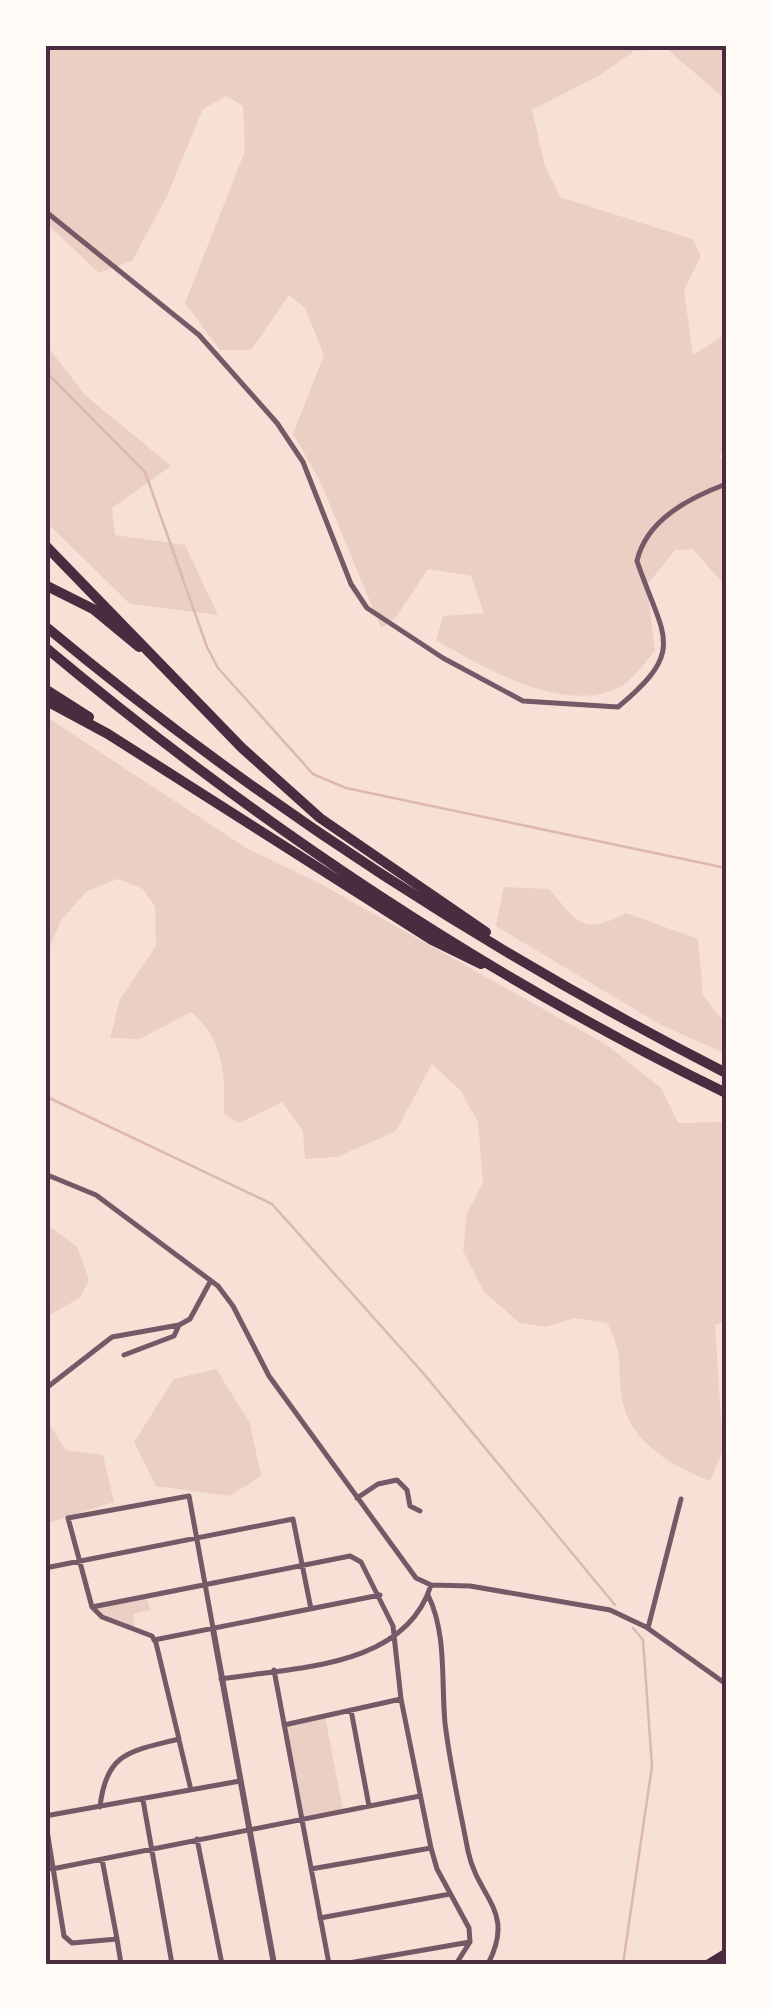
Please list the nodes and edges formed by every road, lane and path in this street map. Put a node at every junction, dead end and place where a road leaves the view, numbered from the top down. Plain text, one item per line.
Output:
1 (45, 211) edge
2 (726, 484) edge
3 (45, 545) edge
4 (45, 584) edge
5 (45, 626) edge
6 (45, 646) edge
7 (169, 670) junction
8 (45, 689) edge
9 (45, 700) edge
10 (108, 734) junction
11 (561, 986) junction
12 (549, 997) junction
13 (726, 1073) edge
14 (726, 1093) edge
15 (45, 1174) edge
16 (210, 1282) junction
17 (180, 1325) junction
18 (124, 1355) dead end
19 (45, 1389) edge
20 (357, 1498) junction
21 (681, 1499) dead end
22 (420, 1511) dead end
23 (196, 1539) junction
24 (78, 1562) junction
25 (303, 1565) junction
26 (45, 1568) edge
27 (204, 1583) junction
28 (431, 1585) junction
29 (428, 1595) junction
30 (380, 1596) junction
31 (92, 1606) junction
32 (311, 1609) junction
33 (648, 1628) junction
34 (213, 1629) junction
35 (154, 1640) junction
36 (392, 1640) junction
37 (274, 1670) junction
38 (221, 1680) junction
39 (726, 1684) edge
40 (401, 1699) junction
41 (351, 1710) junction
42 (284, 1725) junction
43 (179, 1739) junction
44 (240, 1781) junction
45 (191, 1790) junction
46 (420, 1796) junction
47 (144, 1800) junction
48 (370, 1806) junction
49 (100, 1807) junction
50 (45, 1817) edge
51 (301, 1818) junction
52 (249, 1828) junction
53 (197, 1838) junction
54 (152, 1848) junction
55 (432, 1848) junction
56 (102, 1858) junction
57 (311, 1868) junction
58 (52, 1869) junction
59 (450, 1894) junction
60 (320, 1918) junction
61 (117, 1939) junction
62 (470, 1942) junction
63 (726, 1952) edge
64 (378, 1961) edge
65 (122, 1964) edge
66 (172, 1964) edge
67 (222, 1964) edge
68 (274, 1964) edge
69 (329, 1964) edge
70 (343, 1964) edge
71 (456, 1964) edge
72 (488, 1964) edge
73 (708, 1964) edge

1 - 2 street
3 - 7 highway
4 - 7 highway
5 - 11 highway
6 - 12 highway
7 - 11 highway
8 - 10 highway
9 - 10 highway
10 - 12 highway
11 - 13 highway
12 - 14 highway
15 - 16 street
16 - 17 street
16 - 20 street
17 - 18 street
17 - 19 street
20 - 22 street
20 - 28 street
21 - 33 street
23 - 24 street
23 - 24 street
23 - 25 street
23 - 27 street
24 - 26 street
24 - 31 street
25 - 27 street
25 - 30 street
25 - 32 street
27 - 31 street
27 - 34 street
28 - 29 street
28 - 33 street
29 - 36 street
29 - 72 street
30 - 32 street
30 - 36 street
31 - 35 street
32 - 34 street
33 - 39 street
34 - 35 street
34 - 38 street
35 - 43 street
36 - 37 street
36 - 40 street
37 - 38 street
37 - 42 street
38 - 44 street
40 - 41 street
40 - 46 street
41 - 42 street
41 - 48 street
42 - 51 street
43 - 45 street
43 - 49 street
44 - 45 street
44 - 52 street
45 - 47 street
46 - 48 street
46 - 55 street
47 - 49 street
47 - 54 street
48 - 51 street
49 - 50 street
50 - 58 street
51 - 52 street
51 - 57 street
52 - 53 street
52 - 68 street
53 - 54 street
53 - 67 street
54 - 56 street
54 - 66 street
55 - 57 street
55 - 59 street
56 - 58 street
56 - 61 street
57 - 60 street
58 - 61 street
59 - 60 street
59 - 62 street
60 - 69 street
61 - 65 street
62 - 64 street
62 - 71 street
63 - 73 highway
64 - 70 street

